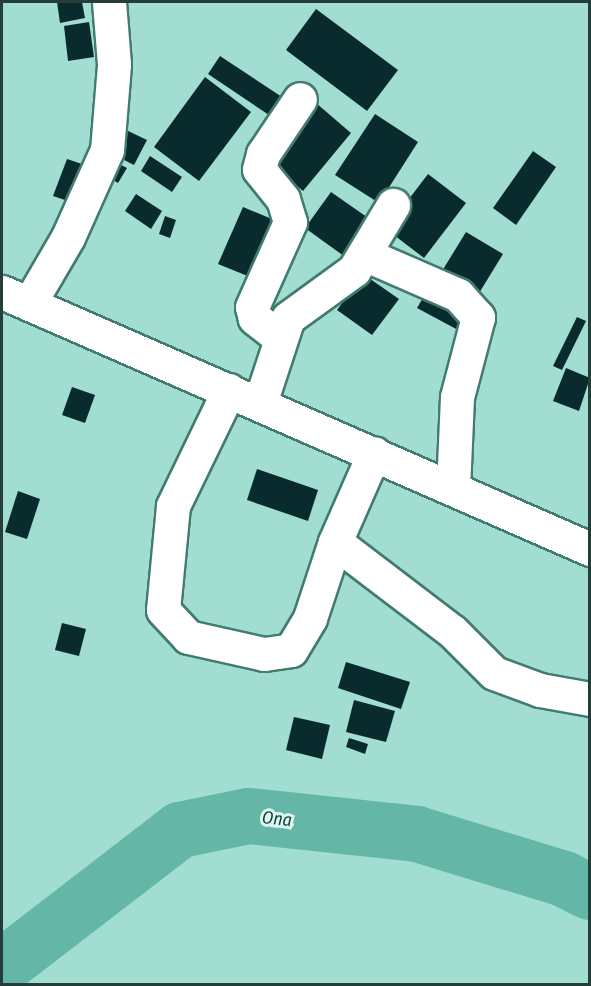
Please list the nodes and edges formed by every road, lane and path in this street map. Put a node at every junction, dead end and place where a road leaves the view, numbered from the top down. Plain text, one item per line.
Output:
1 (109, 2) edge
2 (300, 99) dead end
3 (393, 205) dead end
4 (364, 254) junction
5 (15, 298) edge
6 (279, 337) junction
7 (229, 390) junction
8 (260, 404) junction
9 (374, 453) junction
10 (453, 488) junction
11 (335, 542) junction
12 (590, 549) edge
13 (590, 699) edge

1 - 5 main road
2 - 6 main road
3 - 4 main road
4 - 6 main road
4 - 10 main road
5 - 7 main road
6 - 8 main road
7 - 8 main road
7 - 11 main road
8 - 9 main road
9 - 10 main road
9 - 11 main road
10 - 12 main road
11 - 13 main road

